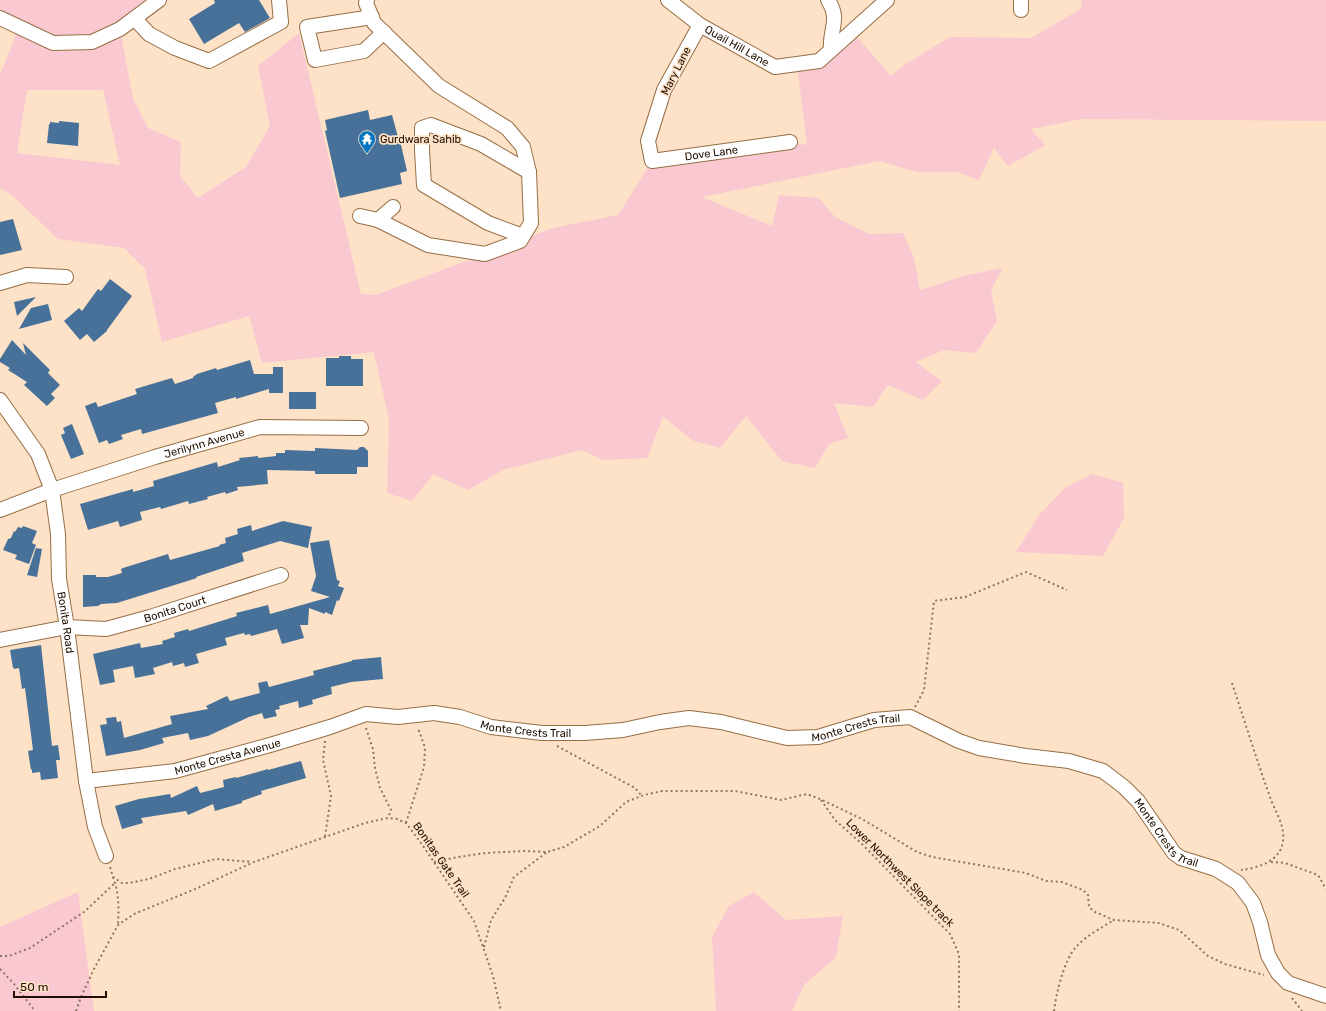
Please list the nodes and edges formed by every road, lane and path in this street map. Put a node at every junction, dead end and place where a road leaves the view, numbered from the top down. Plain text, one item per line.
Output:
1 (159, 0) edge
2 (279, 0) edge
3 (367, 0) edge
4 (668, 0) edge
5 (828, 0) edge
6 (887, 0) edge
7 (372, 17) junction
8 (0, 18) edge
9 (134, 19) junction
10 (700, 25) junction
11 (384, 32) junction
12 (831, 50) junction
13 (648, 141) joint
14 (790, 142) dead end
15 (529, 172) junction
16 (393, 207) dead end
17 (360, 216) dead end
18 (378, 220) junction
19 (523, 236) junction
20 (66, 277) dead end
21 (0, 283) edge
22 (0, 400) edge
23 (361, 428) dead end
24 (52, 490) junction
25 (0, 510) edge
26 (281, 575) dead end
27 (1067, 590) dead end
28 (67, 627) junction
29 (0, 640) edge
30 (1232, 683) dead end
31 (365, 715) junction
32 (411, 715) junction
33 (910, 717) junction
34 (326, 728) junction
35 (547, 733) junction
36 (86, 780) junction
37 (642, 796) junction
38 (820, 799) junction
39 (388, 818) junction
40 (406, 823) junction
41 (325, 837) junction
42 (547, 852) junction
43 (106, 856) joint
44 (254, 862) junction
45 (434, 862) junction
46 (1270, 862) junction
47 (1216, 869) junction
48 (113, 877) junction
49 (115, 883) junction
50 (1326, 889) edge
51 (1114, 920) junction
52 (118, 925) junction
53 (484, 948) junction
54 (0, 956) edge
55 (0, 969) edge
56 (1288, 983) junction
57 (1326, 996) edge
58 (35, 1011) edge
59 (76, 1011) edge
60 (501, 1011) edge
61 (959, 1011) edge
62 (1054, 1011) edge

1 - 9 street
2 - 9 street
3 - 7 street
4 - 10 street, Quail Hill Lane
5 - 12 street
6 - 12 street, Quail Hill Lane
7 - 11 street
7 - 11 street
8 - 9 street
10 - 12 street, Quail Hill Lane
10 - 13 street, Mary Lane
11 - 15 street
13 - 14 street, Dove Lane
15 - 19 street
15 - 19 street
16 - 18 street
17 - 18 street
18 - 19 street
20 - 21 street
22 - 24 street, Bonita Road
23 - 24 street, Jerilynn Avenue
24 - 25 street, Jerilynn Avenue
24 - 28 street, Bonita Road
26 - 28 street, Bonita Court
27 - 33 path
28 - 29 street, Bonita Court
28 - 36 street, Bonita Road
30 - 46 path
31 - 32 street, Monte Crests Trail
31 - 34 street, Monte Cresta Avenue
31 - 39 path
32 - 35 street, Monte Crests Trail
32 - 40 path
33 - 35 street, Monte Crests Trail
33 - 47 street, Monte Crests Trail
34 - 36 street, Monte Cresta Avenue
34 - 41 path
35 - 37 path
36 - 43 street, Bonita Road
37 - 38 path
37 - 42 path
38 - 51 path
38 - 61 path, Lower Northwest Slope track
39 - 40 path, Bonitas Gate Trail
39 - 41 path, Bonitas Gate Trail
40 - 45 path, Bonitas Gate Trail
41 - 44 path, Bonitas Gate Trail
42 - 45 path
42 - 53 path
43 - 48 path, Bonitas Gate Trail
44 - 48 path, Bonitas Gate Trail
44 - 52 path, Bonitas Gate Trail
45 - 53 path, Bonitas Gate Trail
46 - 47 path
46 - 50 path
47 - 56 street, Monte Crests Trail
48 - 49 path, Bonitas Gate Trail
49 - 52 path, Bonitas Gate Trail
49 - 54 path
51 - 56 path
51 - 62 path
52 - 59 path, Bonitas Gate Trail
53 - 60 path, Bonitas Gate Trail
55 - 58 path
56 - 57 street

